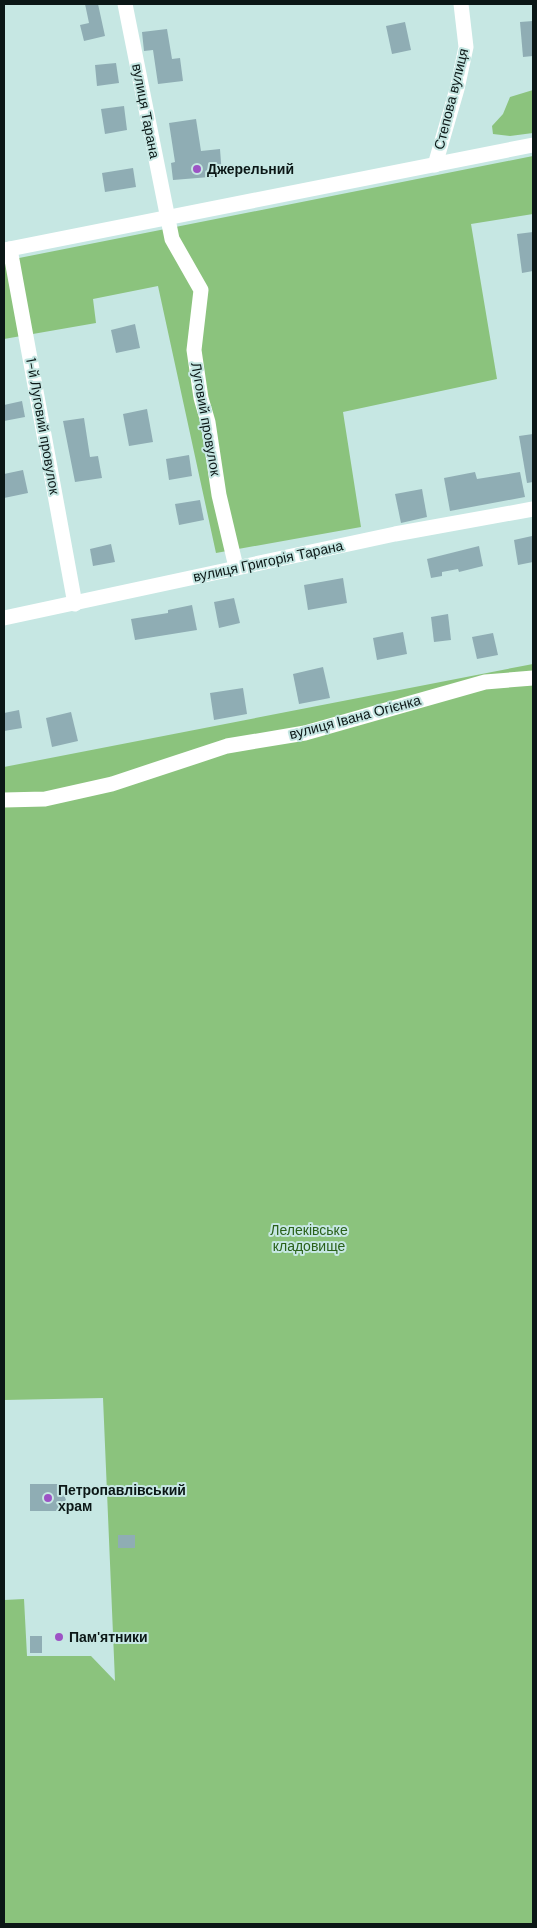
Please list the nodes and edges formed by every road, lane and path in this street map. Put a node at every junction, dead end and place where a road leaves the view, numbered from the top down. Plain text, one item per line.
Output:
1 (124, 4) edge
2 (461, 4) edge
3 (533, 145) edge
4 (435, 165) junction
5 (167, 218) junction
6 (7, 249) edge
7 (533, 510) edge
8 (236, 567) junction
9 (76, 604) junction
10 (4, 618) edge
11 (533, 678) edge
12 (4, 800) edge

1 - 5 street, вулиця Тарана
2 - 4 street, Степова вулиця
3 - 4 street
4 - 5 street
5 - 6 street
5 - 8 street, Луговий провулок
6 - 9 street, 1-й Луговий провулок
7 - 8 street, вулиця Григорія Тарана
8 - 9 street, вулиця Григорія Тарана
9 - 10 street, вулиця Григорія Тарана
11 - 12 street, вулиця Івана Огієнка

